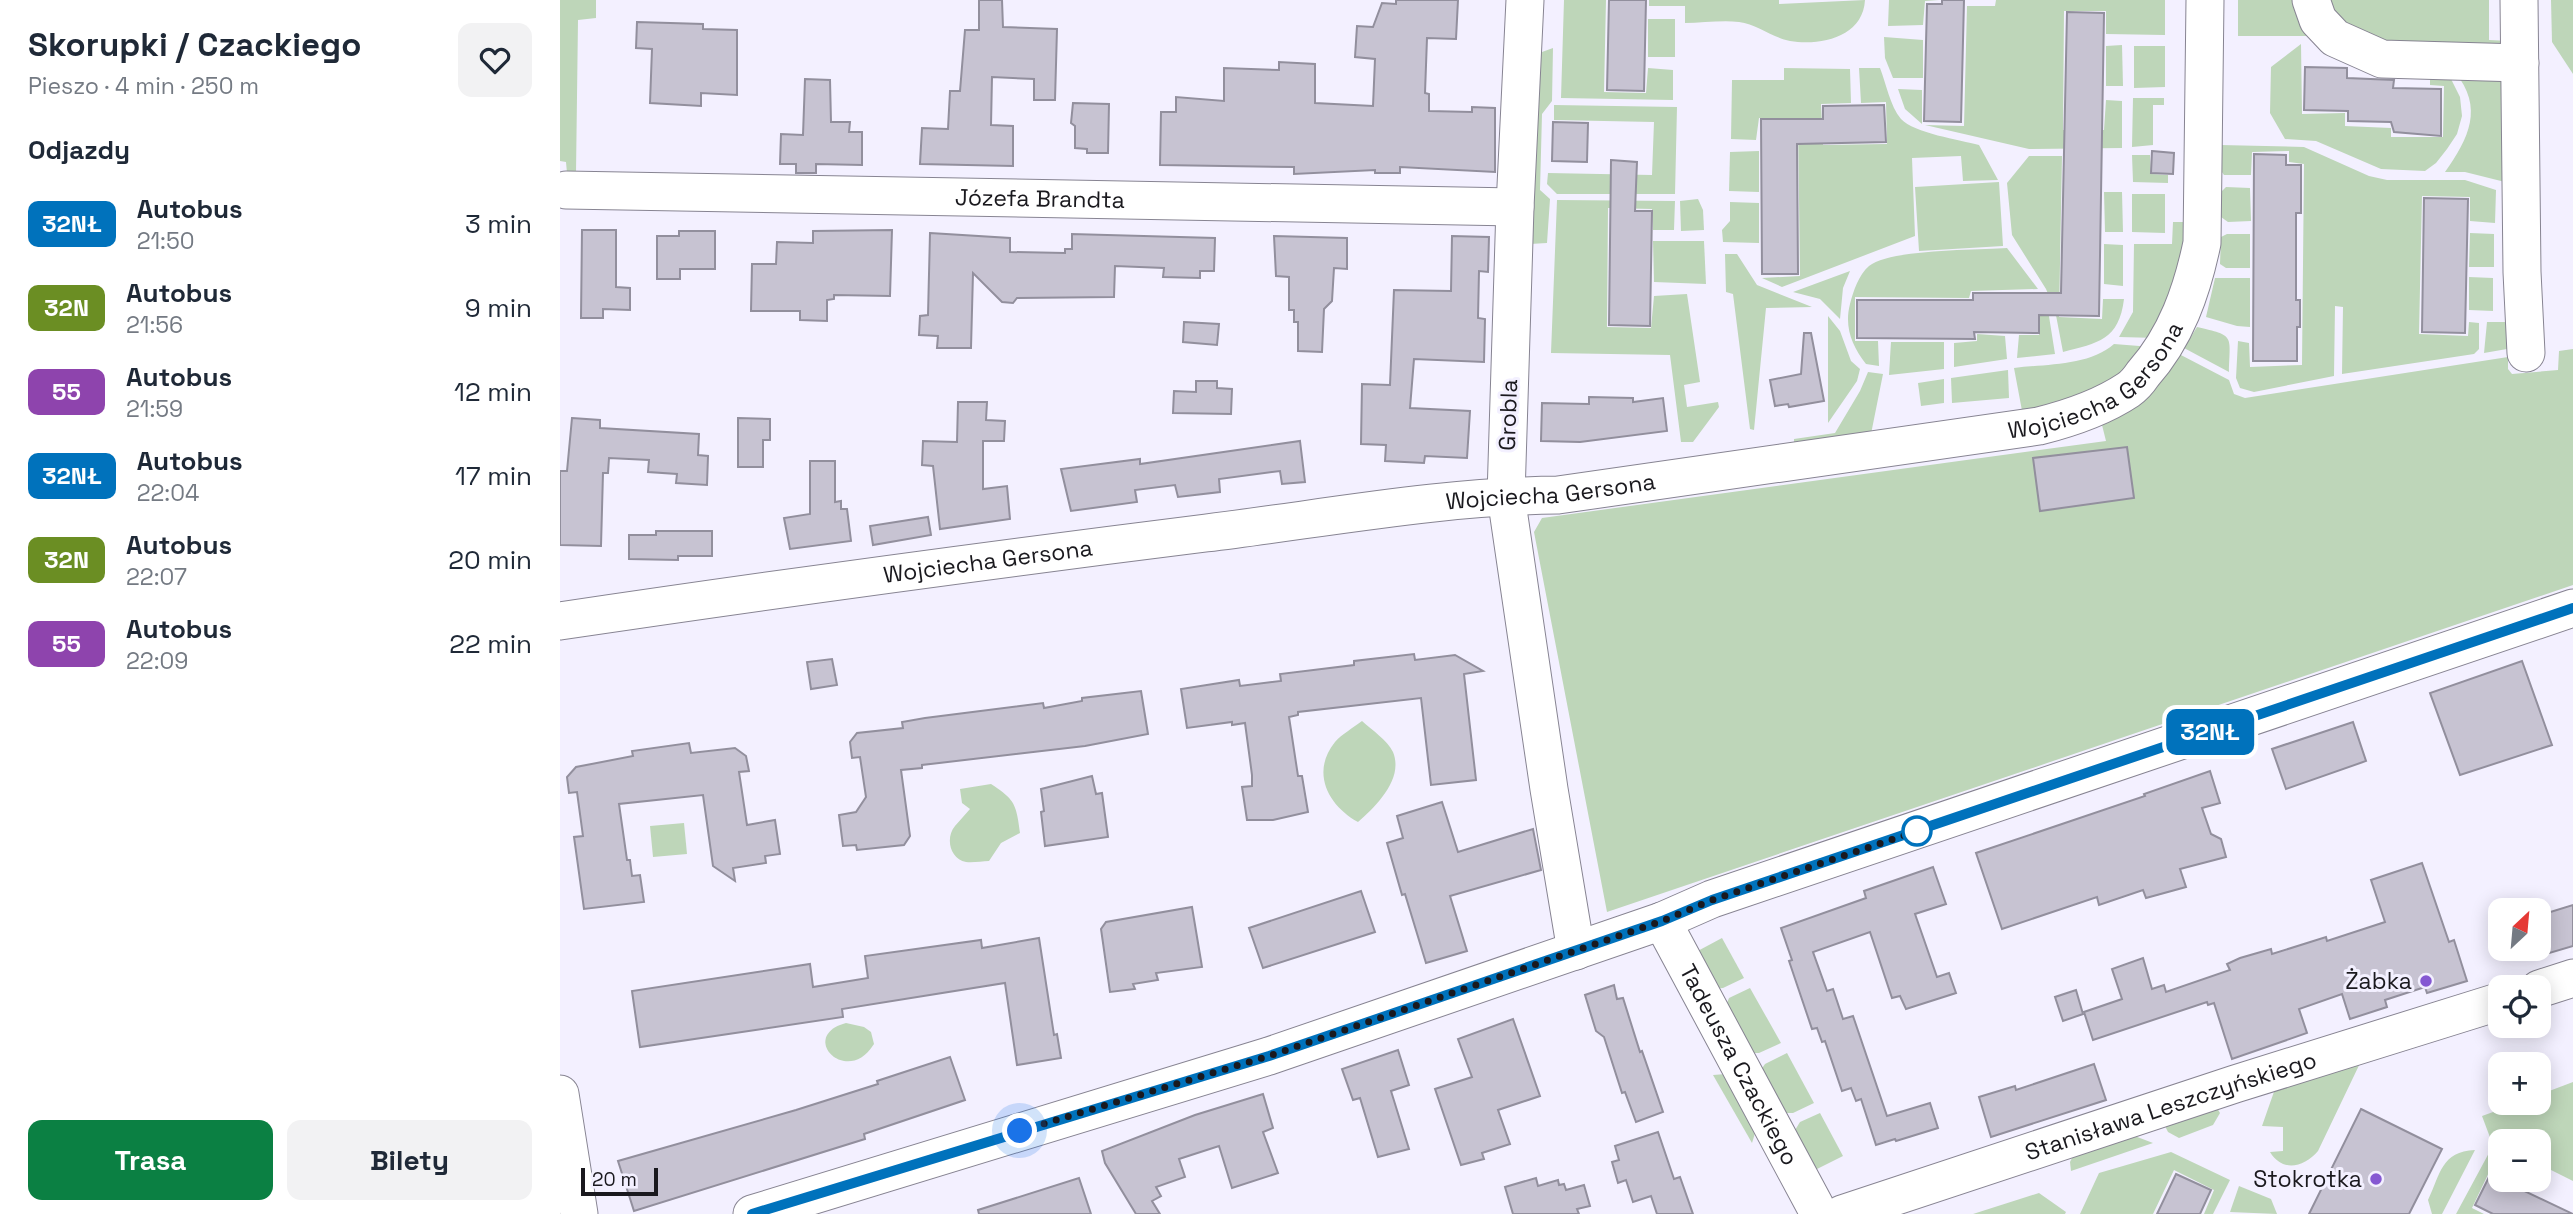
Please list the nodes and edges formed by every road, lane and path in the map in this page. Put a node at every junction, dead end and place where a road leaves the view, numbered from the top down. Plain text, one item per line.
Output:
1 (1525, 0) edge
2 (2205, 0) edge
3 (2311, 0) edge
4 (2519, 0) edge
5 (2520, 63) junction
6 (566, 190) dead end
7 (1515, 207) junction
8 (2526, 353) dead end
9 (1506, 496) junction
10 (2573, 608) edge
11 (560, 621) edge
12 (1662, 921) junction
13 (1576, 951) junction
14 (2573, 978) edge
15 (2551, 985) edge
16 (2488, 1005) edge
17 (560, 1094) edge
18 (1825, 1212) edge
19 (579, 1214) edge
20 (752, 1214) edge

1 - 7 street, Grobla
2 - 9 street, Wojciecha Gersona
3 - 5 street
4 - 5 street
5 - 8 street
6 - 7 street, Józefa Brandta
7 - 9 street, Grobla
9 - 11 street, Wojciecha Gersona
9 - 13 street, Grobla
10 - 12 street
12 - 13 street
12 - 18 street, Tadeusza Czackiego
13 - 20 street
14 - 15 street
16 - 18 street, Stanisława Leszczyńskiego
17 - 19 street

